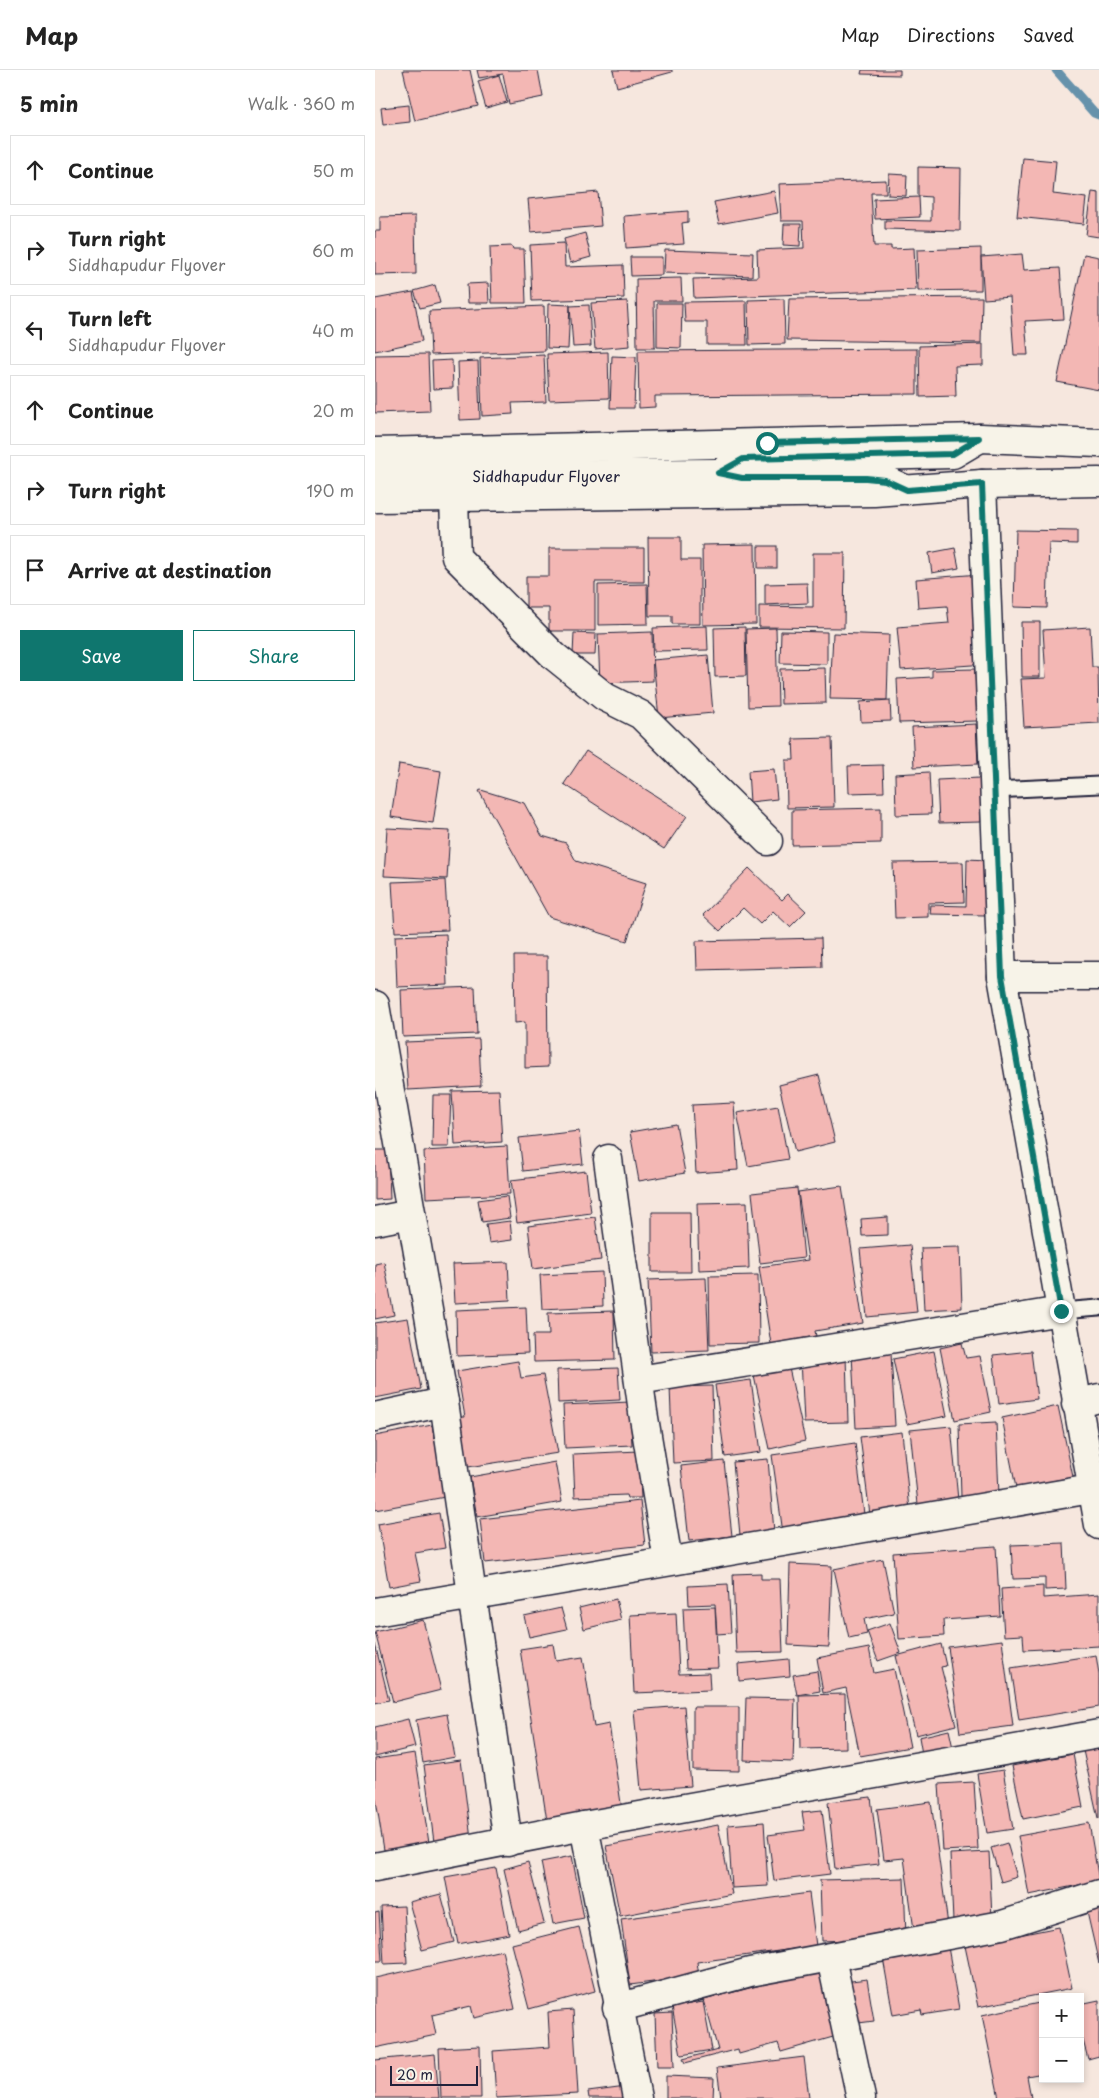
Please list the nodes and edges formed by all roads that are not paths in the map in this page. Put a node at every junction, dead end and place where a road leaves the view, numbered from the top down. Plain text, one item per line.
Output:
1 (979, 438) junction
2 (1099, 443) edge
3 (375, 452) edge
4 (827, 467) junction
5 (375, 476) edge
6 (1099, 482) edge
7 (982, 484) junction
8 (907, 490) junction
9 (375, 498) edge
10 (454, 499) junction
11 (1099, 785) edge
12 (994, 790) junction
13 (768, 841) dead end
14 (1002, 976) junction
15 (1099, 976) edge
16 (375, 1005) edge
17 (608, 1159) dead end
18 (411, 1214) junction
19 (375, 1221) edge
20 (1099, 1308) edge
21 (1061, 1311) junction
22 (639, 1380) junction
23 (1087, 1401) edge
24 (444, 1402) junction
25 (375, 1416) edge
26 (1091, 1489) junction
27 (1099, 1525) edge
28 (668, 1560) junction
29 (472, 1594) junction
30 (375, 1612) edge
31 (1099, 1734) edge
32 (584, 1826) junction
33 (508, 1842) junction
34 (375, 1866) edge
35 (1099, 1894) edge
36 (831, 1958) junction
37 (617, 2008) junction
38 (637, 2098) edge
39 (861, 2098) edge

1 - 2 street
1 - 3 street
1 - 4 street, Siddhapudur Flyover
4 - 5 street, Siddhapudur Flyover
4 - 8 street, Siddhapudur Flyover
6 - 7 street
7 - 8 street
7 - 12 street
8 - 10 street
9 - 10 street
10 - 13 street
11 - 12 lane
12 - 14 street
14 - 15 street
14 - 21 street
16 - 18 street
17 - 22 street
18 - 19 street
18 - 24 street
20 - 21 lane
21 - 22 street
21 - 23 street
22 - 28 street
23 - 26 street
24 - 25 street
24 - 29 street
26 - 27 street
26 - 28 street
28 - 29 street
29 - 30 street
29 - 33 street
31 - 32 street
32 - 33 street
32 - 37 street
33 - 34 street
35 - 36 street
36 - 37 street
36 - 39 street
37 - 38 street

